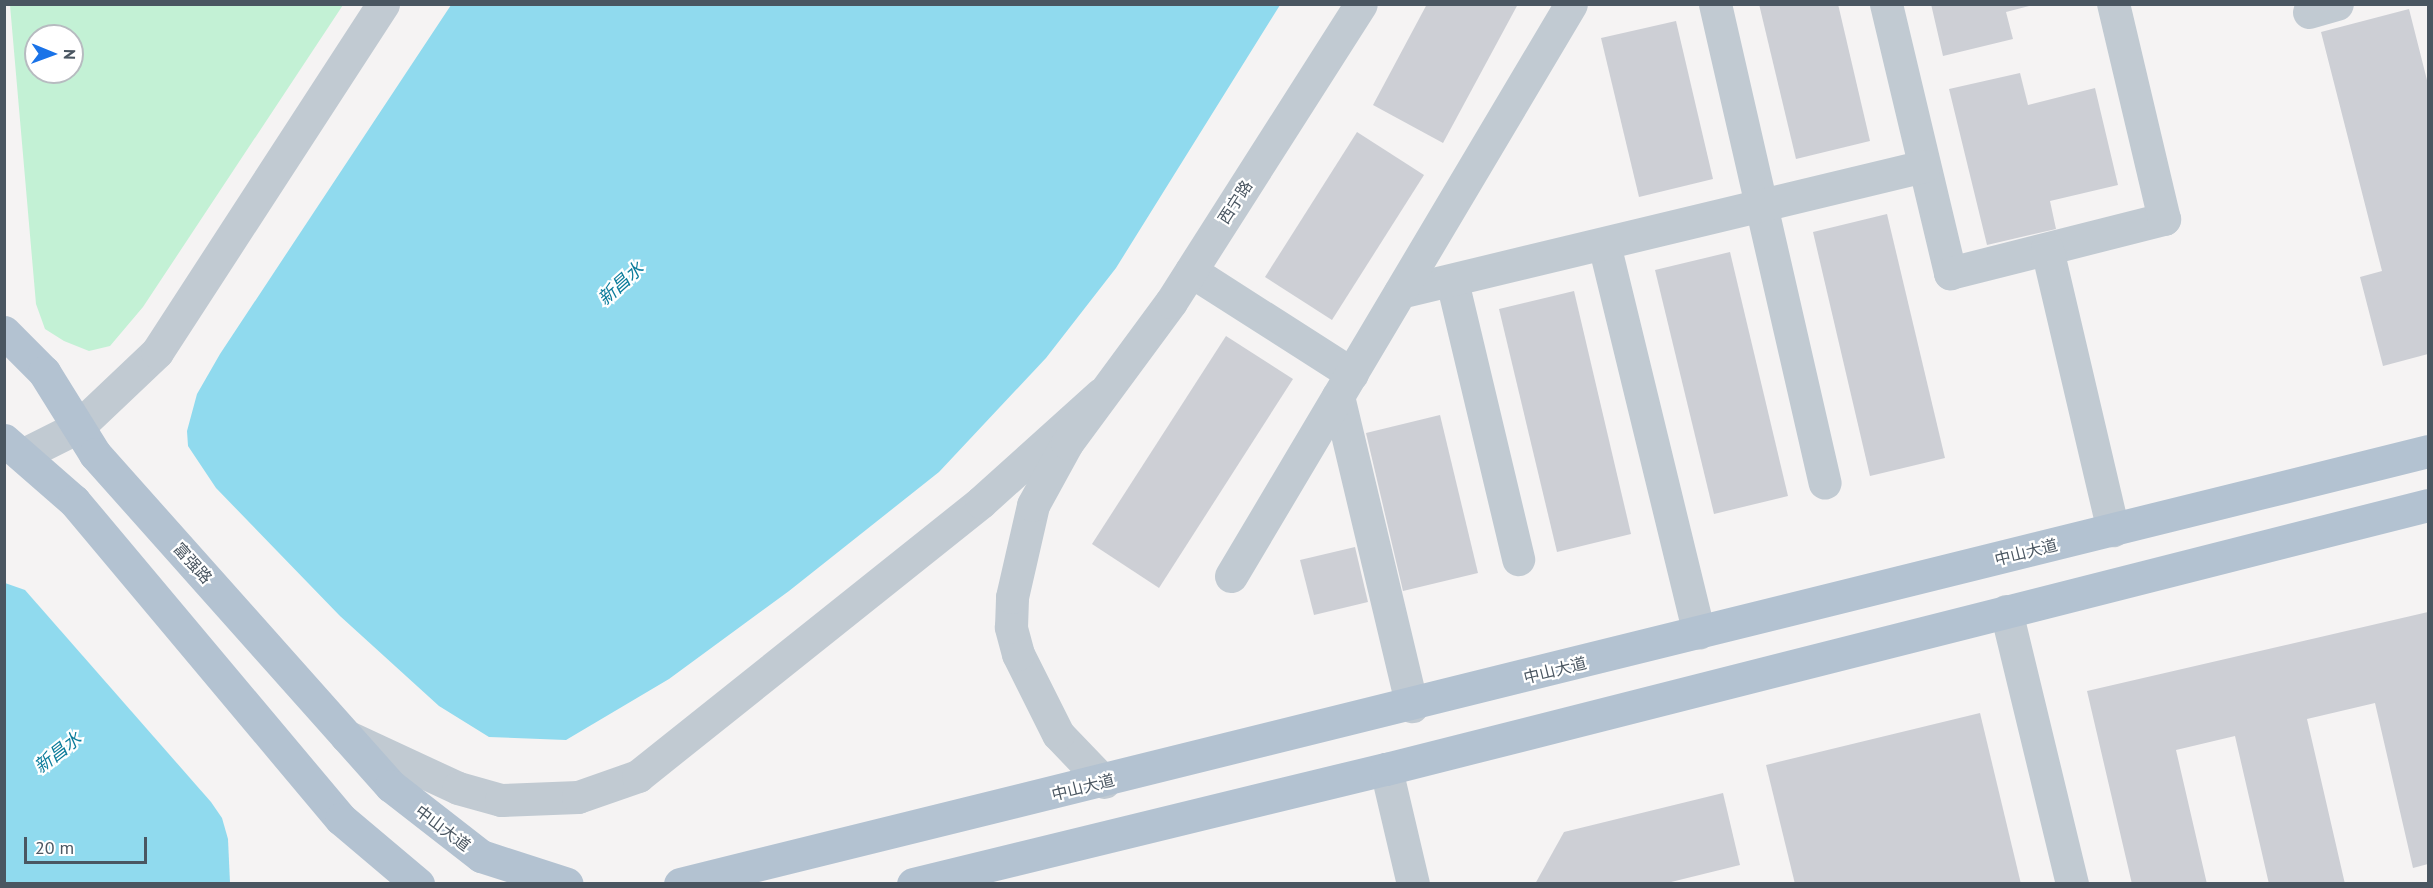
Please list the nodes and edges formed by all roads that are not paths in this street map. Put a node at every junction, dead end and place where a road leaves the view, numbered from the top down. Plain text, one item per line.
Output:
1 (383, 4) edge
2 (1361, 4) edge
3 (1571, 4) edge
4 (1715, 4) edge
5 (1886, 4) edge
6 (2113, 4) edge
7 (1924, 166) junction
8 (1761, 206) junction
9 (1604, 244) junction
10 (2047, 249) junction
11 (1191, 271) junction
12 (1452, 280) junction
13 (1400, 292) junction
14 (4, 332) edge
15 (1345, 385) junction
16 (1101, 394) junction
17 (78, 427) junction
18 (8, 442) edge
19 (2428, 451) edge
20 (1825, 483) dead end
21 (2428, 506) edge
22 (2113, 530) junction
23 (1518, 559) dead end
24 (1231, 576) dead end
25 (2006, 611) junction
26 (1699, 633) junction
27 (1412, 705) junction
28 (346, 736) junction
29 (1386, 770) junction
30 (1104, 782) junction
31 (392, 786) joint
32 (418, 884) edge
33 (567, 884) edge
34 (680, 884) edge
35 (913, 884) edge
36 (1413, 884) edge
37 (2072, 884) edge

1 - 17 street
2 - 11 street, 西宁路
3 - 13 street
4 - 8 street
5 - 7 street
6 - 10 street
7 - 8 street
7 - 10 street
8 - 9 street
8 - 20 street
9 - 12 street
9 - 26 street
10 - 22 street
11 - 15 street
11 - 16 street, 西宁路
12 - 13 street
12 - 23 street
13 - 15 street
14 - 17 main road, 富强路
15 - 24 street
15 - 27 street
16 - 28 street
16 - 30 street
17 - 18 street
17 - 28 main road, 富强路
18 - 32 main road
19 - 22 main road, 中山大道
21 - 25 main road
22 - 26 main road, 中山大道
25 - 29 main road
25 - 37 street
26 - 27 main road, 中山大道
27 - 30 main road, 中山大道
28 - 31 main road, 富强路
29 - 35 main road
29 - 36 street
30 - 34 main road, 中山大道
31 - 33 main road, 中山大道

